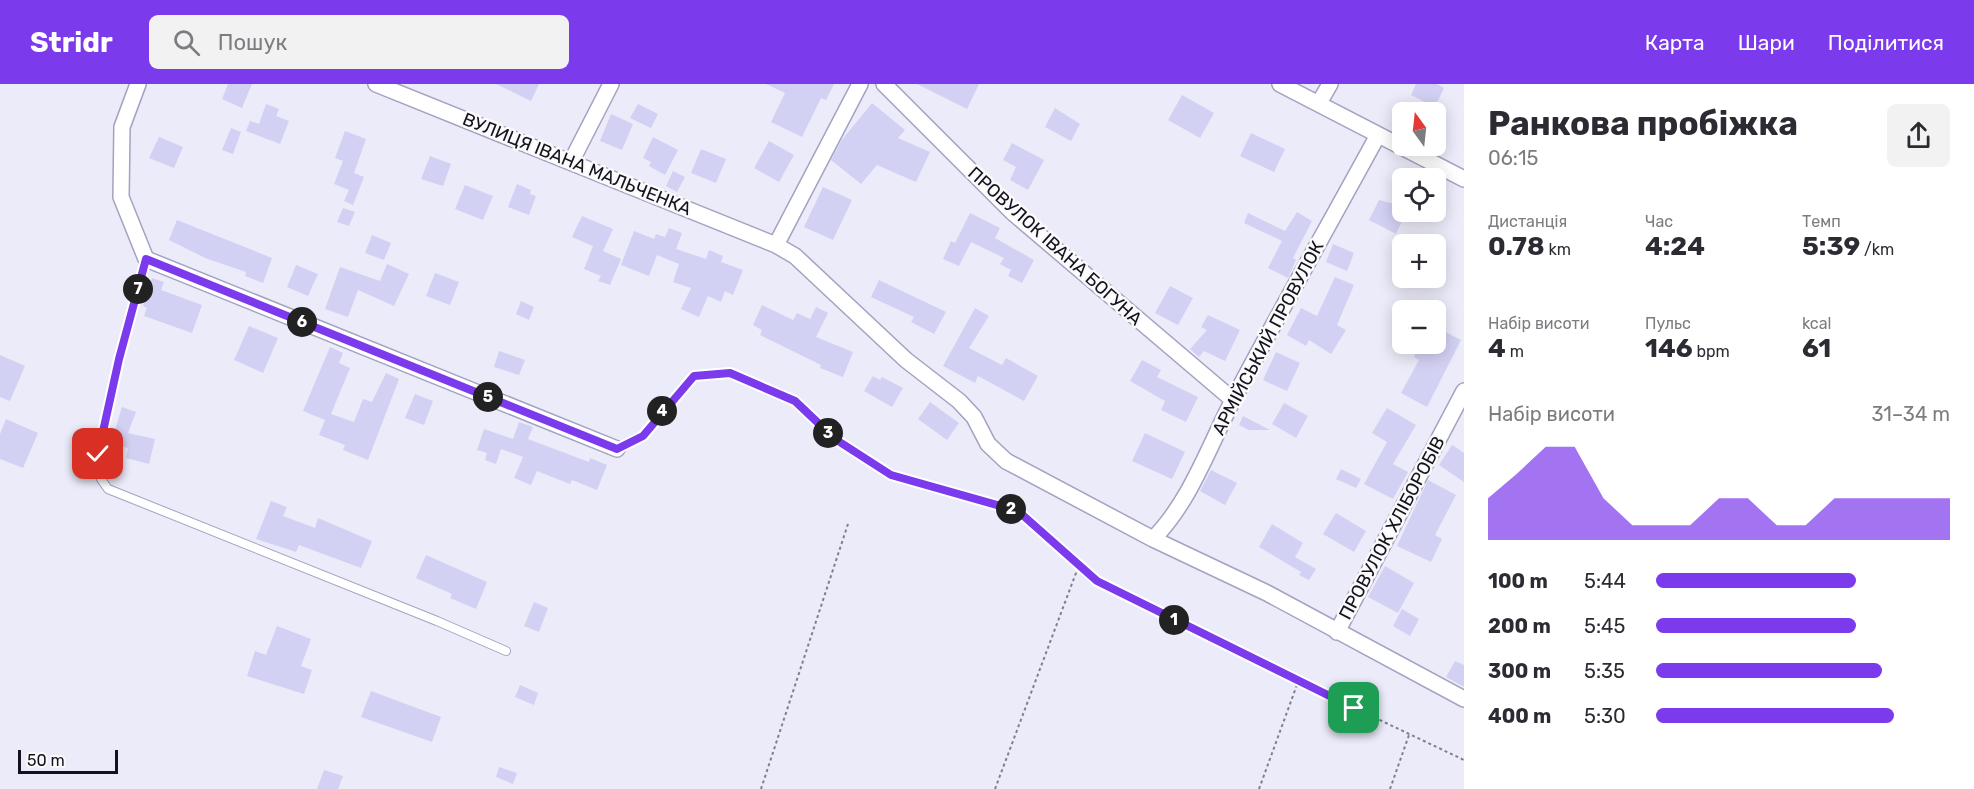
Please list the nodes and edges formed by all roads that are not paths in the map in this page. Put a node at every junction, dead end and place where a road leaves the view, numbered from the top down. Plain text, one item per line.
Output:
1 (138, 84) edge
2 (376, 84) edge
3 (611, 84) edge
4 (860, 84) edge
5 (884, 84) edge
6 (1280, 84) edge
7 (1330, 84) edge
8 (404, 89) edge
9 (1319, 104) junction
10 (1378, 135) junction
11 (572, 162) junction
12 (1464, 179) edge
13 (776, 245) junction
14 (146, 259) junction
15 (1464, 391) edge
16 (1233, 400) junction
17 (617, 449) road end
18 (1153, 539) junction
19 (1337, 633) junction
20 (506, 651) dead end
21 (1464, 699) edge

1 - 14 street
2 - 8 street, ВУЛИЦЯ ІВАНА МАЛЬЧЕНКА
3 - 11 street
4 - 13 street
5 - 16 street, ПРОВУЛОК ІВАНА БОГУНА
6 - 9 street
7 - 9 street
8 - 11 street, ВУЛИЦЯ ІВАНА МАЛЬЧЕНКА
9 - 10 street
10 - 12 street
10 - 16 street, АРМІЙСЬКИЙ ПРОВУЛОК
11 - 13 street, ВУЛИЦЯ ІВАНА МАЛЬЧЕНКА
13 - 18 street, ВУЛИЦЯ ІВАНА МАЛЬЧЕНКА
14 - 17 street
14 - 20 lane
15 - 19 street, ПРОВУЛОК ХЛІБОРОБІВ
16 - 18 street, АРМІЙСЬКИЙ ПРОВУЛОК
18 - 19 street, ВУЛИЦЯ ІВАНА МАЛЬЧЕНКА
19 - 21 street, ВУЛИЦЯ ІВАНА МАЛЬЧЕНКА

